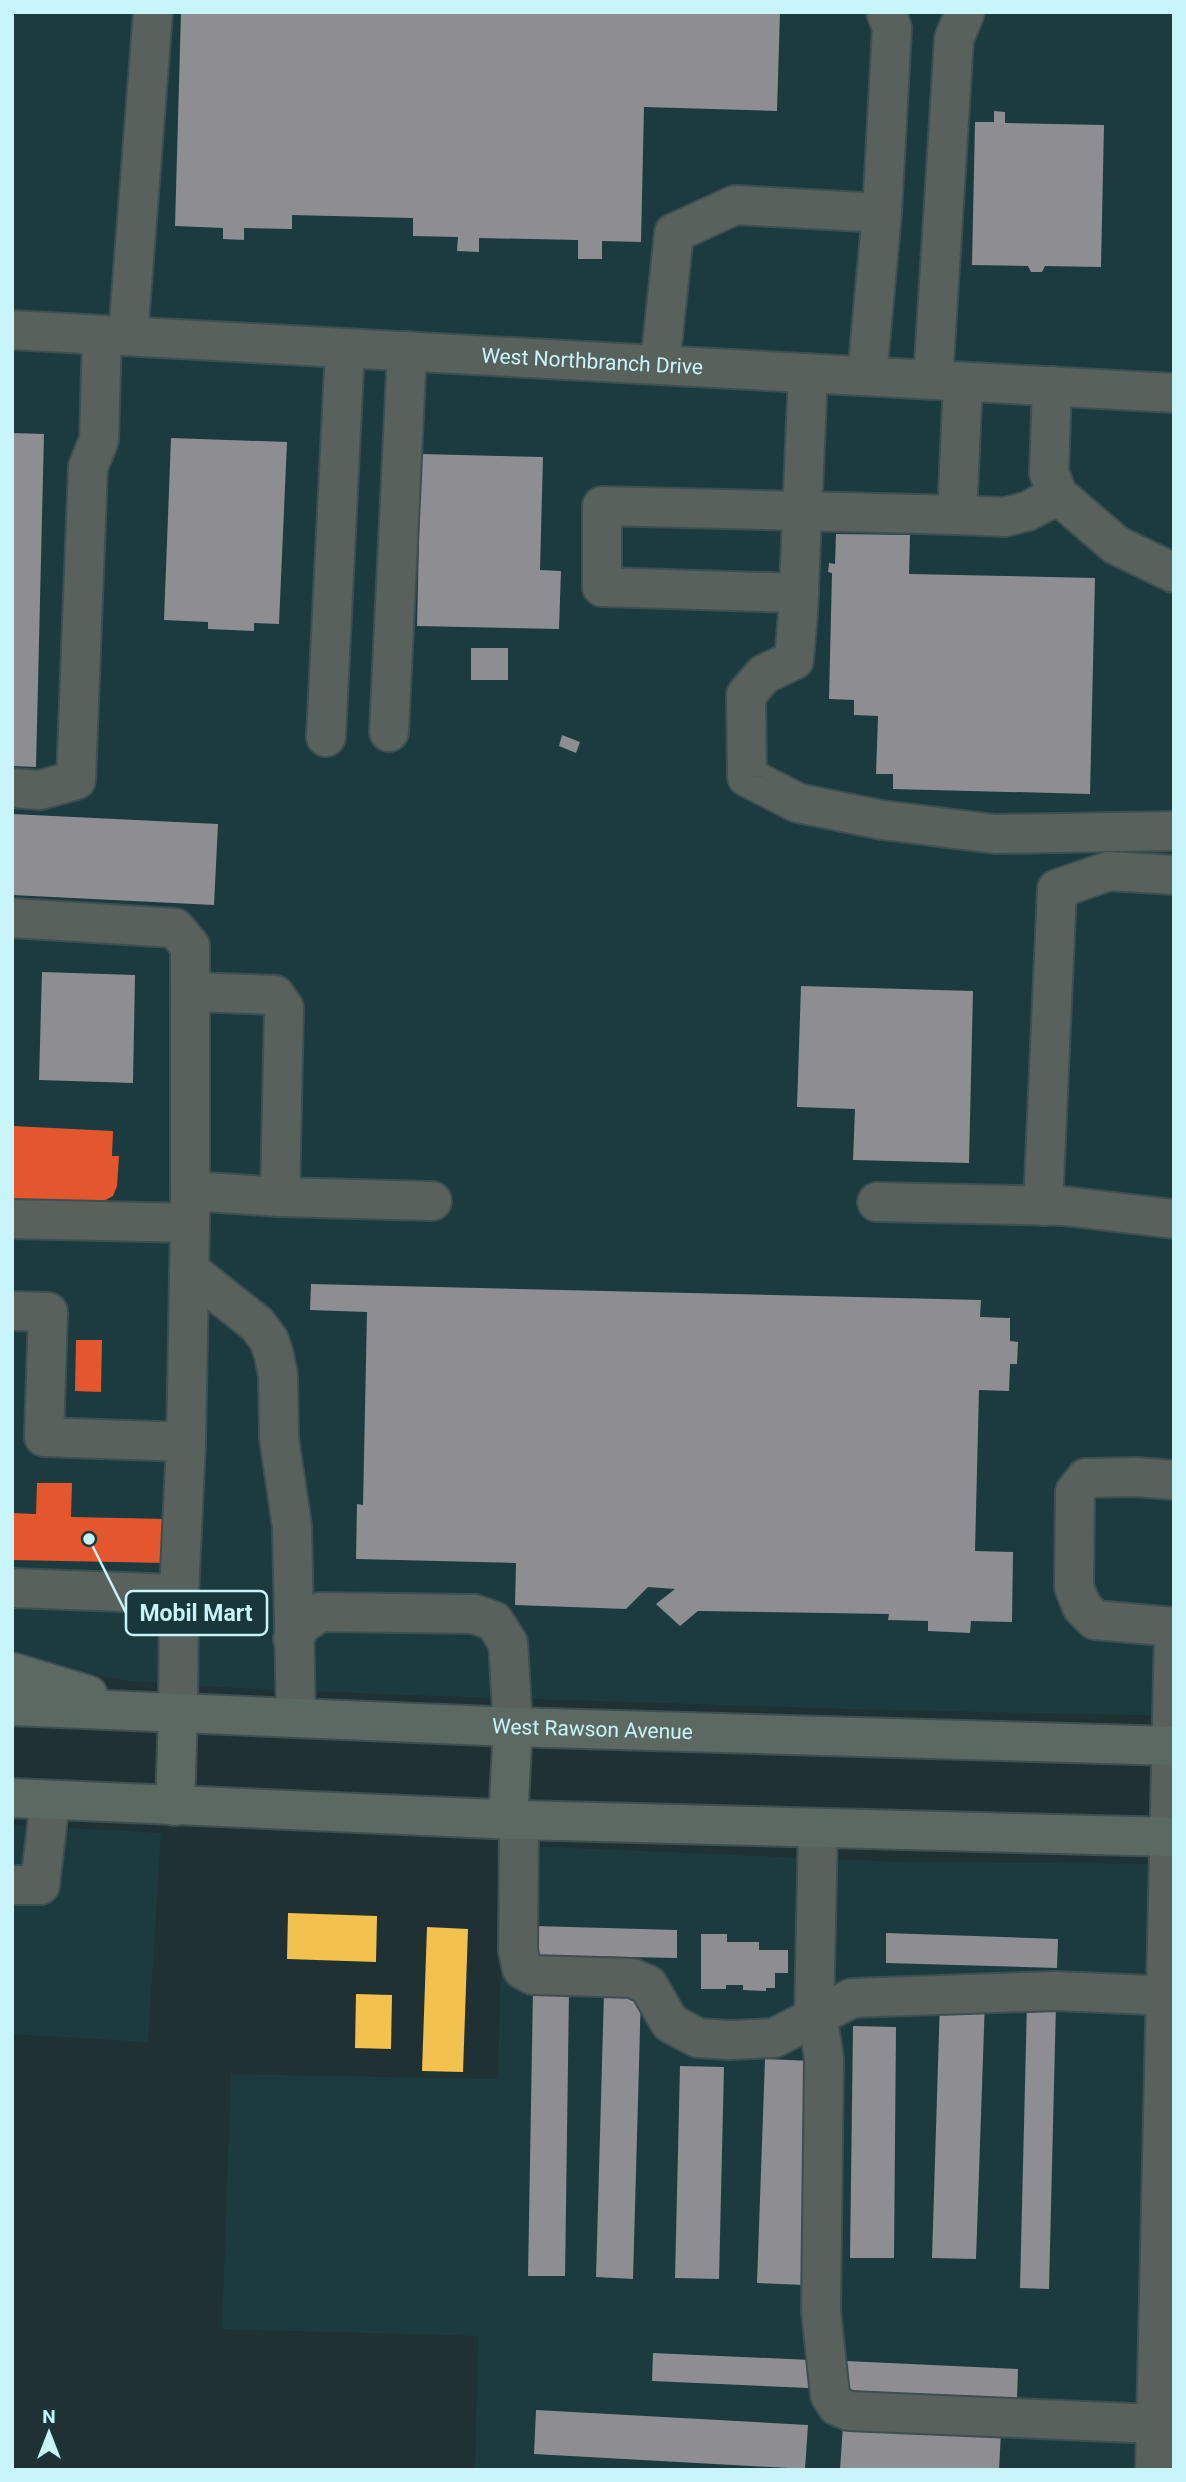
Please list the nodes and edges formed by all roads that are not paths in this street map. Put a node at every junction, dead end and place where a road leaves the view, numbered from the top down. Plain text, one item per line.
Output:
1 (153, 12) edge
2 (886, 12) edge
3 (965, 12) edge
4 (882, 213) junction
5 (12, 330) edge
6 (115, 336) junction
7 (345, 348) junction
8 (407, 351) junction
9 (660, 365) junction
10 (808, 373) junction
11 (867, 376) junction
12 (948, 381) junction
13 (1052, 386) junction
14 (1174, 393) edge
15 (1058, 495) junction
16 (802, 512) junction
17 (957, 515) junction
18 (1174, 573) edge
19 (799, 593) junction
20 (388, 732) dead end
21 (326, 737) dead end
22 (12, 788) edge
23 (1174, 831) edge
24 (1174, 875) edge
25 (12, 918) edge
26 (190, 992) junction
27 (280, 1197) junction
28 (432, 1201) dead end
29 (877, 1202) dead end
30 (1043, 1206) junction
31 (190, 1207) junction
32 (12, 1219) edge
33 (1174, 1219) edge
34 (189, 1270) junction
35 (12, 1311) edge
36 (28, 1437) edge
37 (187, 1442) junction
38 (1174, 1480) edge
39 (12, 1588) edge
40 (179, 1594) junction
41 (1174, 1627) edge
42 (1174, 1633) edge
43 (293, 1639) junction
44 (12, 1672) edge
45 (12, 1706) edge
46 (136, 1710) junction
47 (178, 1713) junction
48 (296, 1718) junction
49 (513, 1727) junction
50 (1172, 1746) edge
51 (12, 1798) edge
52 (50, 1800) junction
53 (175, 1806) junction
54 (514, 1820) junction
55 (817, 1828) junction
56 (1172, 1837) edge
57 (12, 1885) edge
58 (1170, 1996) edge
59 (814, 2016) junction
60 (1156, 2424) junction
61 (1155, 2470) edge

1 - 6 street
2 - 4 street
3 - 12 street
4 - 9 street
4 - 11 street
5 - 6 street, West Northbranch Drive
6 - 7 street, West Northbranch Drive
6 - 22 street
7 - 8 street, West Northbranch Drive
7 - 21 street
8 - 9 street, West Northbranch Drive
8 - 20 street
9 - 10 street, West Northbranch Drive
10 - 11 street, West Northbranch Drive
10 - 16 street
11 - 12 street, West Northbranch Drive
12 - 13 street, West Northbranch Drive
12 - 17 street
13 - 14 street, West Northbranch Drive
13 - 15 street
15 - 17 street
15 - 18 street
16 - 17 street
16 - 19 street
16 - 19 street
19 - 23 street
24 - 30 street
25 - 26 street
26 - 27 street
26 - 31 street
27 - 28 street
27 - 31 street
29 - 30 street
30 - 33 street
31 - 32 street
31 - 34 street
34 - 37 street
34 - 43 street
35 - 36 street
36 - 37 street
37 - 40 street
38 - 41 street
39 - 40 street
40 - 47 street
42 - 50 street
43 - 48 street
43 - 49 street
44 - 46 main road
45 - 46 main road, West Rawson Avenue
46 - 47 main road, West Rawson Avenue
47 - 48 main road, West Rawson Avenue
47 - 53 main road
48 - 49 main road, West Rawson Avenue
49 - 50 main road, West Rawson Avenue
49 - 54 main road
50 - 56 street
51 - 52 main road
52 - 53 main road
52 - 57 street
53 - 54 main road
54 - 55 main road
54 - 59 street
55 - 56 main road
55 - 59 street
56 - 58 street
58 - 59 street
58 - 60 street
59 - 60 street
60 - 61 street

